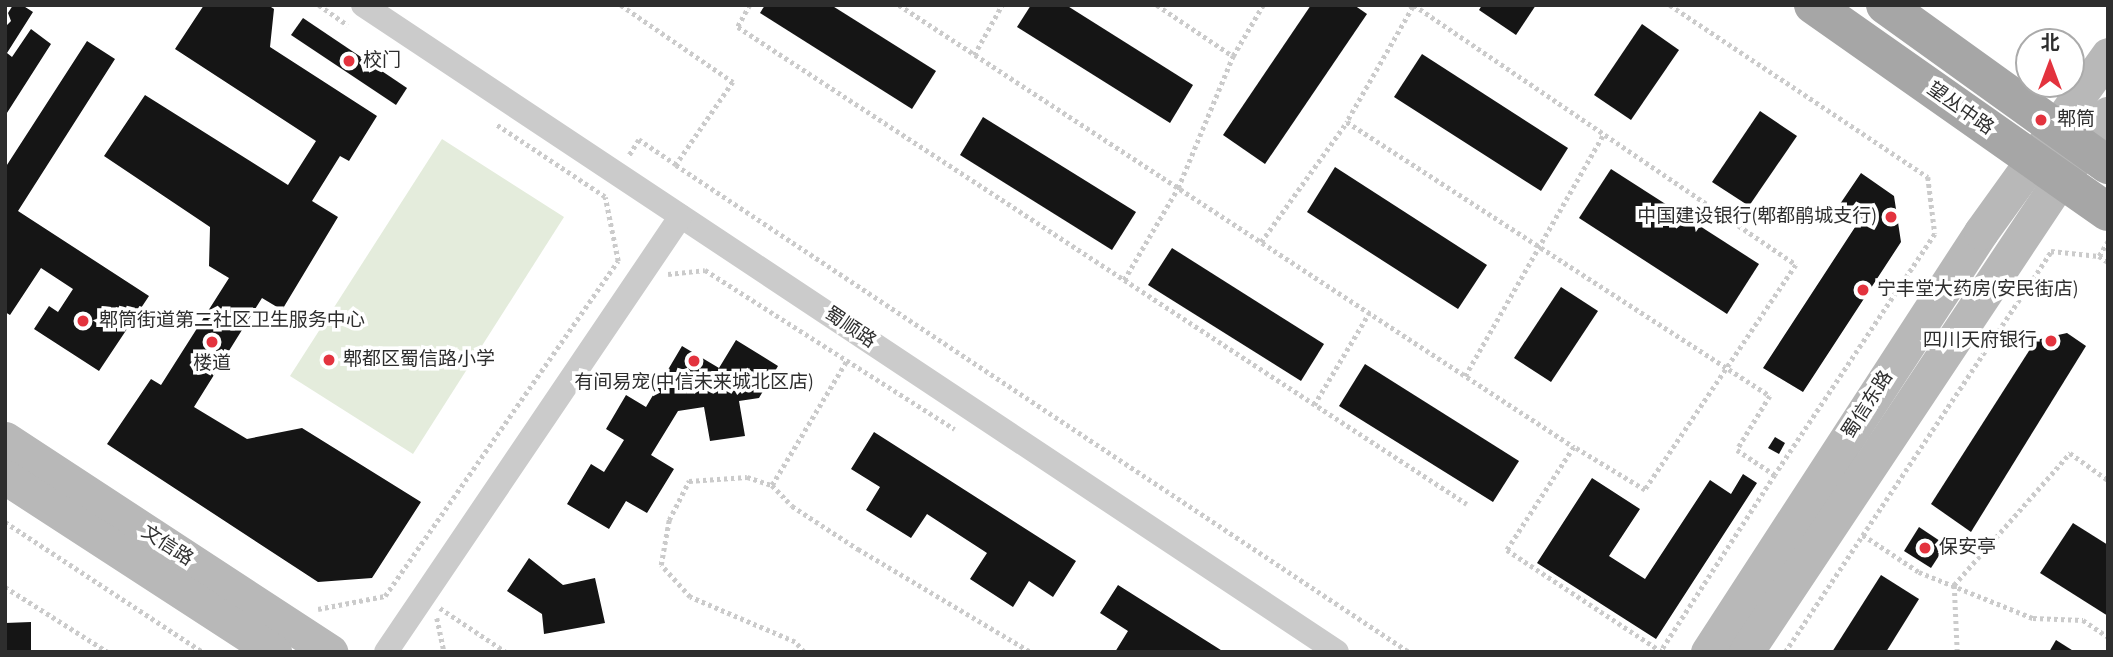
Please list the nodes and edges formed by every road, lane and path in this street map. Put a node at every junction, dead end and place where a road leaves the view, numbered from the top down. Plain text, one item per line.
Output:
1 (319, 5) edge
2 (363, 5) edge
3 (621, 5) edge
4 (750, 5) edge
5 (899, 5) edge
6 (1002, 5) edge
7 (1157, 5) edge
8 (1263, 5) edge
9 (1670, 5) edge
10 (1813, 5) edge
11 (1885, 5) edge
12 (1412, 6) edge
13 (353, 28) dead end
14 (974, 55) junction
15 (2108, 55) edge
16 (1233, 56) junction
17 (2108, 114) edge
18 (490, 121) dead end
19 (1347, 122) junction
20 (1603, 135) junction
21 (2081, 147) edge
22 (676, 165) junction
23 (2046, 170) junction
24 (618, 174) junction
25 (1178, 188) junction
26 (605, 197) junction
27 (2108, 212) edge
28 (681, 216) junction
29 (2108, 241) edge
30 (1261, 242) junction
31 (1539, 247) junction
32 (2099, 256) junction
33 (2108, 262) edge
34 (660, 275) dead end
35 (1124, 280) junction
36 (1369, 313) junction
37 (847, 360) junction
38 (1727, 368) junction
39 (1465, 376) junction
40 (1314, 405) junction
41 (964, 435) dead end
42 (5, 439) edge
43 (1574, 447) junction
44 (1775, 475) junction
45 (5, 477) edge
46 (2108, 480) edge
47 (772, 485) junction
48 (1466, 504) dead end
49 (5, 522) edge
50 (1863, 535) junction
51 (1954, 586) junction
52 (5, 587) edge
53 (309, 604) dead end
54 (2108, 637) edge
55 (1957, 650) edge
56 (108, 652) edge
57 (203, 652) edge
58 (274, 652) edge
59 (330, 652) edge
60 (386, 652) edge
61 (444, 652) edge
62 (506, 652) edge
63 (804, 652) edge
64 (1031, 652) edge
65 (1337, 652) edge
66 (1409, 652) edge
67 (1660, 652) edge
68 (1708, 652) edge
69 (1746, 652) edge
70 (1785, 652) edge
71 (1949, 652) edge

1 - 13 path
2 - 24 street, 蜀顺路
3 - 22 path
4 - 35 path
5 - 14 path
6 - 14 path
7 - 16 path
8 - 16 path
9 - 44 path
10 - 23 main road, 望丛中路
11 - 21 main road, 望丛中路
12 - 19 path
12 - 20 path
14 - 25 path
15 - 21 main road
16 - 25 path
17 - 21 main road
18 - 26 path
19 - 30 path
19 - 31 path
20 - 31 path
20 - 38 path
21 - 23 main road
22 - 24 path
22 - 66 path
23 - 27 main road, 望丛中路
23 - 68 main road, 蜀信东路
23 - 69 main road, 蜀信东路
24 - 26 path
24 - 28 street, 蜀顺路
25 - 30 path
25 - 35 path
26 - 53 path
28 - 60 street
28 - 65 street, 蜀顺路
29 - 32 path
30 - 36 path
31 - 38 path
31 - 39 path
32 - 33 path
32 - 50 path
34 - 37 path
35 - 40 path
36 - 39 path
36 - 40 path
37 - 41 path
37 - 47 path
38 - 43 path
38 - 44 path
39 - 43 path
40 - 48 path
42 - 59 main road, 文信路
43 - 67 path
44 - 67 path
45 - 58 main road
46 - 51 path
47 - 63 path
47 - 64 path
49 - 57 path
50 - 51 path
50 - 70 path
51 - 54 path
51 - 55 path
52 - 56 path
55 - 71 path
61 - 62 path

